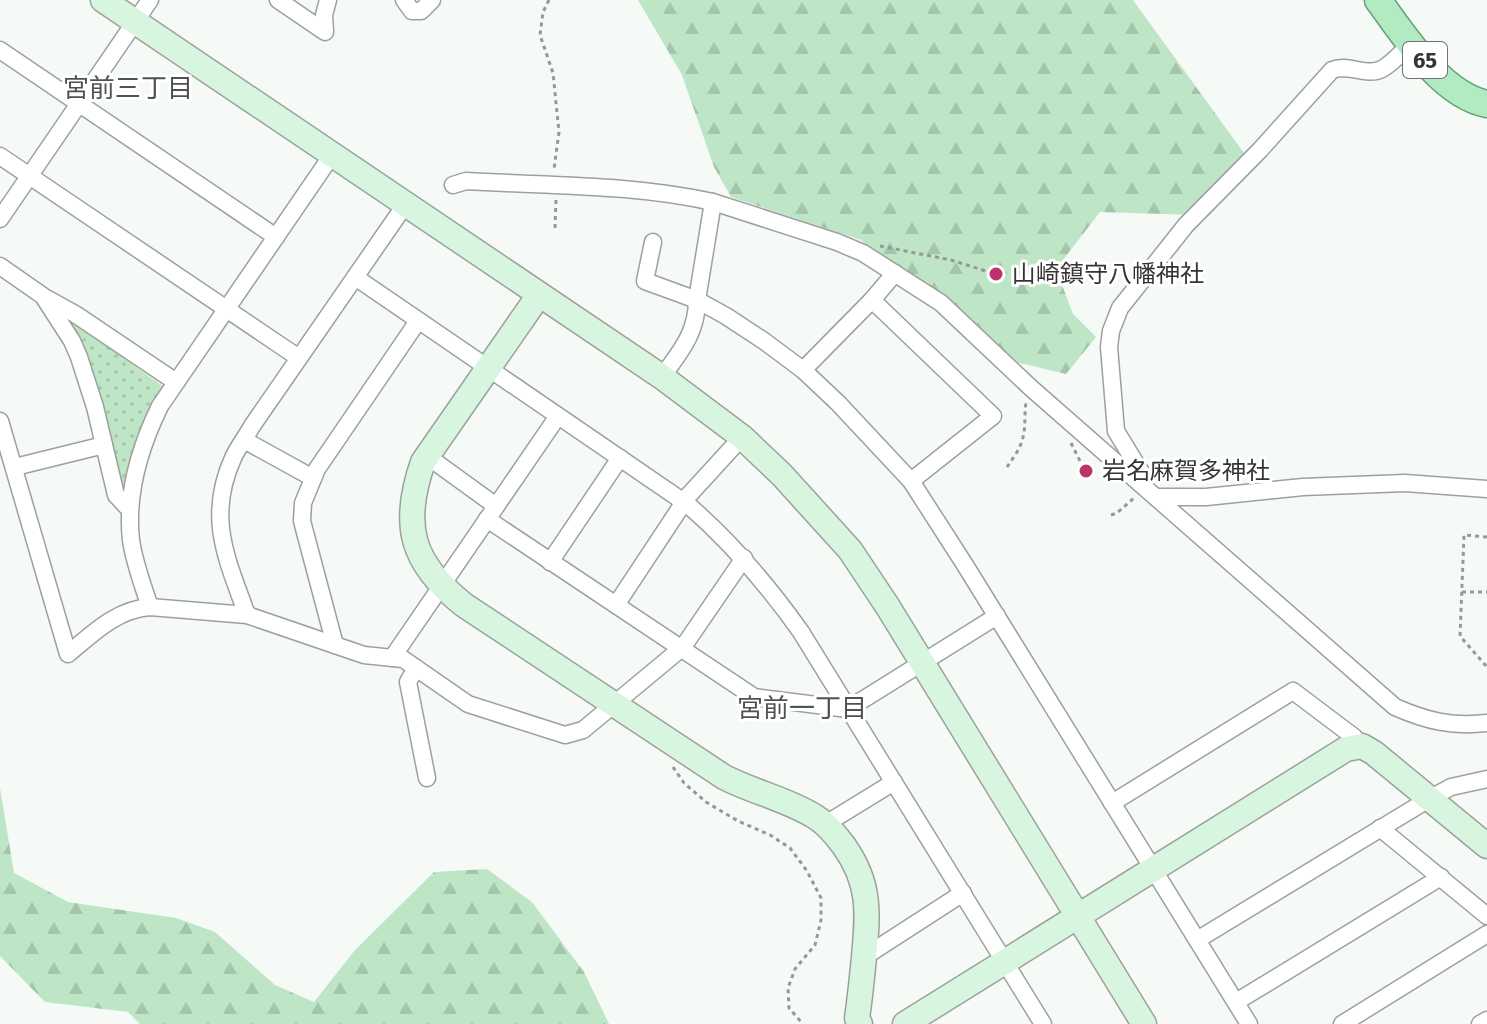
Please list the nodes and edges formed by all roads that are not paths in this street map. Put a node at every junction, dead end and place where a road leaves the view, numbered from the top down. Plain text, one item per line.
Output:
1 (103, 0) edge
2 (150, 0) edge
3 (278, 0) edge
4 (328, 0) edge
5 (404, 0) edge
6 (432, 0) edge
7 (1378, 0) edge
8 (135, 22) junction
9 (1411, 43) junction
10 (0, 50) edge
11 (79, 103) junction
12 (1487, 104) edge
13 (332, 155) junction
14 (0, 156) edge
15 (29, 176) junction
16 (453, 185) dead end
17 (713, 202) junction
18 (405, 205) junction
19 (0, 219) edge
20 (276, 237) junction
21 (653, 242) dead end
22 (0, 266) edge
23 (895, 273) junction
24 (355, 277) junction
25 (539, 295) junction
26 (43, 296) junction
27 (697, 300) junction
28 (872, 300) junction
29 (226, 309) junction
30 (418, 321) junction
31 (299, 358) junction
32 (488, 368) junction
33 (803, 370) junction
34 (662, 377) junction
35 (176, 382) junction
36 (558, 416) junction
37 (0, 421) edge
38 (742, 437) junction
39 (244, 440) junction
40 (104, 445) junction
41 (427, 456) junction
42 (620, 458) junction
43 (15, 467) junction
44 (313, 478) junction
45 (911, 481) junction
46 (1487, 489) edge
47 (1149, 490) junction
48 (684, 502) junction
49 (129, 509) junction
50 (492, 513) junction
51 (744, 558) junction
52 (550, 562) junction
53 (442, 585) junction
54 (616, 605) junction
55 (150, 607) junction
56 (247, 615) junction
57 (997, 616) junction
58 (335, 645) junction
59 (681, 648) junction
60 (392, 658) junction
61 (922, 663) junction
62 (416, 668) junction
63 (614, 704) junction
64 (848, 709) junction
65 (1487, 723) edge
66 (1362, 746) junction
67 (427, 778) dead end
68 (1487, 779) edge
69 (894, 782) junction
70 (1429, 799) junction
71 (1112, 803) junction
72 (824, 825) junction
73 (1380, 828) junction
74 (1487, 846) edge
75 (1153, 869) junction
76 (1441, 877) junction
77 (963, 893) junction
78 (1487, 916) edge
79 (1078, 917) junction
80 (1487, 934) edge
81 (1197, 940) junction
82 (864, 957) junction
83 (1005, 962) junction
84 (1236, 1002) junction
85 (1487, 1020) edge
86 (860, 1024) edge
87 (905, 1024) edge
88 (1043, 1024) edge
89 (1144, 1024) edge
90 (1249, 1024) edge
91 (1342, 1024) edge
92 (1480, 1024) edge

1 - 8 street
2 - 8 street
3 - 4 street
5 - 6 street
7 - 9 main road, 65
8 - 11 street
8 - 13 street
9 - 12 main road, 65
9 - 47 street
10 - 11 street
11 - 15 street
11 - 20 street
13 - 18 street
13 - 20 street
14 - 15 street
15 - 19 street
15 - 29 street
16 - 17 street
17 - 23 street
17 - 27 street
18 - 24 street
18 - 25 street
20 - 29 street
21 - 27 street
22 - 26 street
23 - 28 street
23 - 47 street
24 - 30 street
24 - 31 street
25 - 32 street
25 - 34 street
26 - 35 street
26 - 40 street
27 - 33 street
27 - 34 street
28 - 33 street
28 - 45 street
29 - 31 street
29 - 35 street
30 - 32 street
30 - 44 street
31 - 39 street
32 - 36 street
32 - 41 street
33 - 45 street
34 - 38 street
35 - 49 street
36 - 42 street
36 - 50 street
37 - 43 street
38 - 48 street
38 - 61 street
39 - 44 street
39 - 56 street
40 - 43 street
40 - 49 street
41 - 50 street
41 - 53 street
42 - 48 street
42 - 52 street
43 - 55 street
44 - 58 street
45 - 57 street
46 - 47 street
47 - 65 street
48 - 51 street
48 - 54 street
49 - 55 street
50 - 52 street
50 - 53 street
51 - 59 street
51 - 64 street
52 - 54 street
53 - 60 street
53 - 63 street
54 - 59 street
55 - 56 street
56 - 58 street
57 - 61 street
57 - 71 street
58 - 60 street
59 - 63 street
59 - 64 street
60 - 62 street
61 - 64 street
61 - 79 street
62 - 63 street
62 - 67 street
63 - 72 street
64 - 69 street
66 - 70 street
66 - 71 street
66 - 75 street
68 - 70 street
69 - 72 street
69 - 77 street
70 - 73 street
70 - 74 street
71 - 75 street
72 - 82 street
73 - 76 street
73 - 81 street
75 - 79 street
75 - 81 street
76 - 78 street
76 - 84 street
77 - 82 street
77 - 83 street
79 - 83 street
79 - 89 street
80 - 91 street
81 - 84 street
82 - 86 street
83 - 87 street
83 - 88 street
84 - 90 street
85 - 92 street

